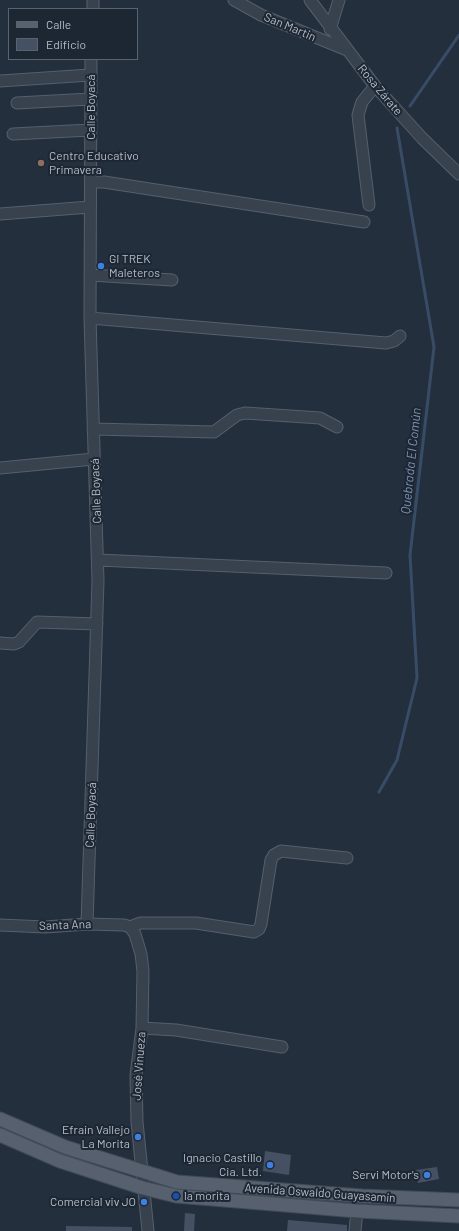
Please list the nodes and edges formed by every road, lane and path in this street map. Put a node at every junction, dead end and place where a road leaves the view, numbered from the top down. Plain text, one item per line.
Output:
1 (234, 0) edge
2 (310, 0) edge
3 (339, 0) edge
4 (330, 29) junction
5 (347, 51) junction
6 (91, 60) edge
7 (90, 75) junction
8 (0, 81) edge
9 (375, 86) junction
10 (90, 98) junction
11 (17, 103) dead end
12 (90, 130) junction
13 (13, 134) dead end
14 (459, 174) edge
15 (92, 182) junction
16 (369, 205) dead end
17 (90, 207) junction
18 (0, 214) edge
19 (364, 222) dead end
20 (90, 275) junction
21 (172, 280) dead end
22 (90, 318) junction
23 (400, 336) dead end
24 (336, 427) dead end
25 (93, 429) junction
26 (94, 459) junction
27 (0, 468) edge
28 (98, 560) junction
29 (386, 573) dead end
30 (97, 624) junction
31 (0, 644) edge
32 (347, 858) dead end
33 (0, 924) edge
34 (87, 924) junction
35 (130, 927) junction
36 (142, 1028) junction
37 (282, 1048) dead end
38 (0, 1119) edge
39 (0, 1136) edge
40 (141, 1171) junction
41 (143, 1188) junction
42 (459, 1200) edge
43 (357, 1211) junction
44 (459, 1216) edge
45 (148, 1231) edge
46 (355, 1231) edge

1 - 5 street, San Martin
2 - 4 street, Rosa Zárate
3 - 4 street
4 - 5 street, Rosa Zárate
5 - 9 street, Rosa Zárate
6 - 7 street, Calle Boyacá
7 - 8 street
7 - 10 street, Calle Boyacá
9 - 14 street, Rosa Zárate
9 - 16 street
10 - 11 street
10 - 12 street, Calle Boyacá
12 - 13 street
12 - 15 street, Calle Boyacá
15 - 17 street, Calle Boyacá
15 - 19 street
17 - 18 street
17 - 20 street, Calle Boyacá
20 - 21 street
20 - 22 street, Calle Boyacá
22 - 23 street
22 - 25 street, Calle Boyacá
24 - 25 street
25 - 26 street, Calle Boyacá
26 - 27 street
26 - 28 street, Calle Boyacá
28 - 29 street
28 - 30 street, Calle Boyacá
30 - 31 street
30 - 34 street, Calle Boyacá
32 - 35 street, Santa Ana
33 - 34 street, Santa Ana
34 - 35 street, Santa Ana
35 - 36 street, José Vinueza
36 - 37 street
36 - 40 street, José Vinueza
38 - 40 main road, Avenida Oswaldo Guayasamín
39 - 41 main road, Avenida Oswaldo Guayasamín
40 - 41 street, José Vinueza
40 - 42 main road, Avenida Oswaldo Guayasamín
41 - 43 main road, Avenida Oswaldo Guayasamín
41 - 45 street, José Vinueza
43 - 44 main road, Avenida Oswaldo Guayasamín
43 - 46 street

